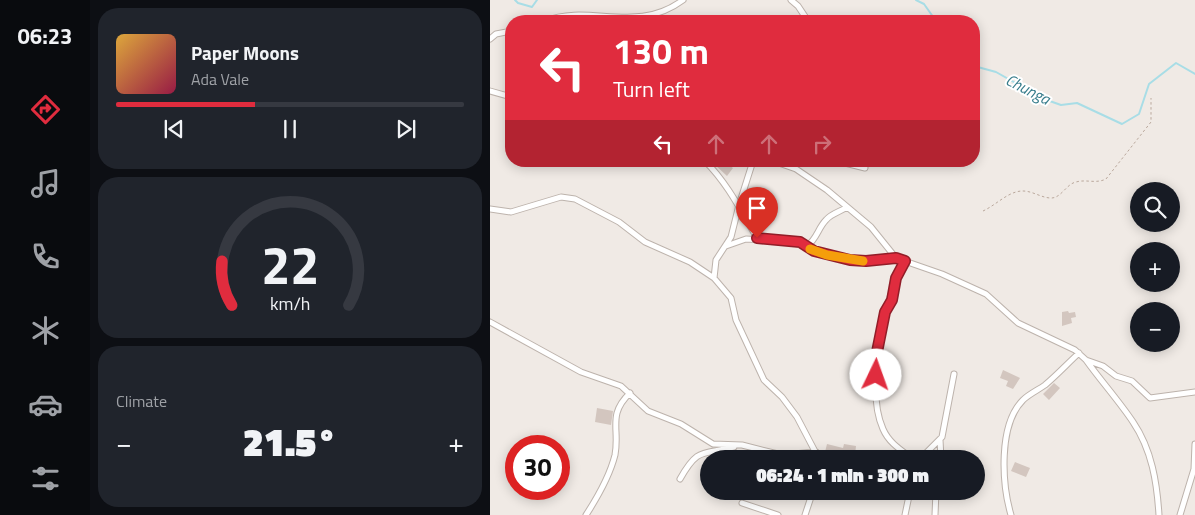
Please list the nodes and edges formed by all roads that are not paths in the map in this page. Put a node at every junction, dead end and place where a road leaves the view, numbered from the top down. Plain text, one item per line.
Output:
1 (683, 0) edge
2 (791, 0) edge
3 (648, 15) edge
4 (804, 15) edge
5 (505, 32) edge
6 (490, 39) edge
7 (490, 91) edge
8 (505, 95) edge
9 (711, 167) edge
10 (753, 167) edge
11 (790, 167) edge
12 (861, 167) edge
13 (865, 168) dead end
14 (738, 205) junction
15 (847, 208) junction
16 (490, 209) edge
17 (757, 238) junction
18 (726, 246) junction
19 (807, 246) junction
20 (896, 258) junction
21 (905, 261) junction
22 (714, 278) junction
23 (490, 322) edge
24 (1079, 353) junction
25 (1086, 360) junction
26 (954, 374) dead end
27 (1195, 392) edge
28 (630, 393) junction
29 (940, 440) junction
30 (1195, 444) edge
31 (742, 445) junction
32 (762, 450) edge
33 (815, 450) edge
34 (901, 450) edge
35 (929, 450) edge
36 (941, 450) edge
37 (680, 479) dead end
38 (810, 500) edge
39 (908, 500) edge
40 (936, 500) edge
41 (742, 503) dead end
42 (586, 515) edge
43 (778, 515) edge
44 (805, 515) edge
45 (904, 515) edge
46 (935, 515) edge
47 (1011, 515) edge
48 (1159, 515) edge
49 (1180, 515) edge

1 - 3 street
2 - 4 street
5 - 6 street
7 - 8 street
9 - 14 street
10 - 14 street
11 - 15 street
12 - 13 street
14 - 17 street
14 - 18 street
15 - 19 street
15 - 20 street
16 - 22 street
17 - 18 street
17 - 19 street
18 - 22 street
19 - 20 street
20 - 21 street
21 - 24 street
21 - 34 street
22 - 33 street
23 - 28 street
24 - 25 street
24 - 47 street
25 - 27 street
25 - 48 street
26 - 29 street
28 - 31 street
28 - 42 street
29 - 35 street
29 - 36 street
30 - 49 street
31 - 32 street
31 - 37 street
38 - 44 street
39 - 45 street
40 - 46 street
41 - 43 street

